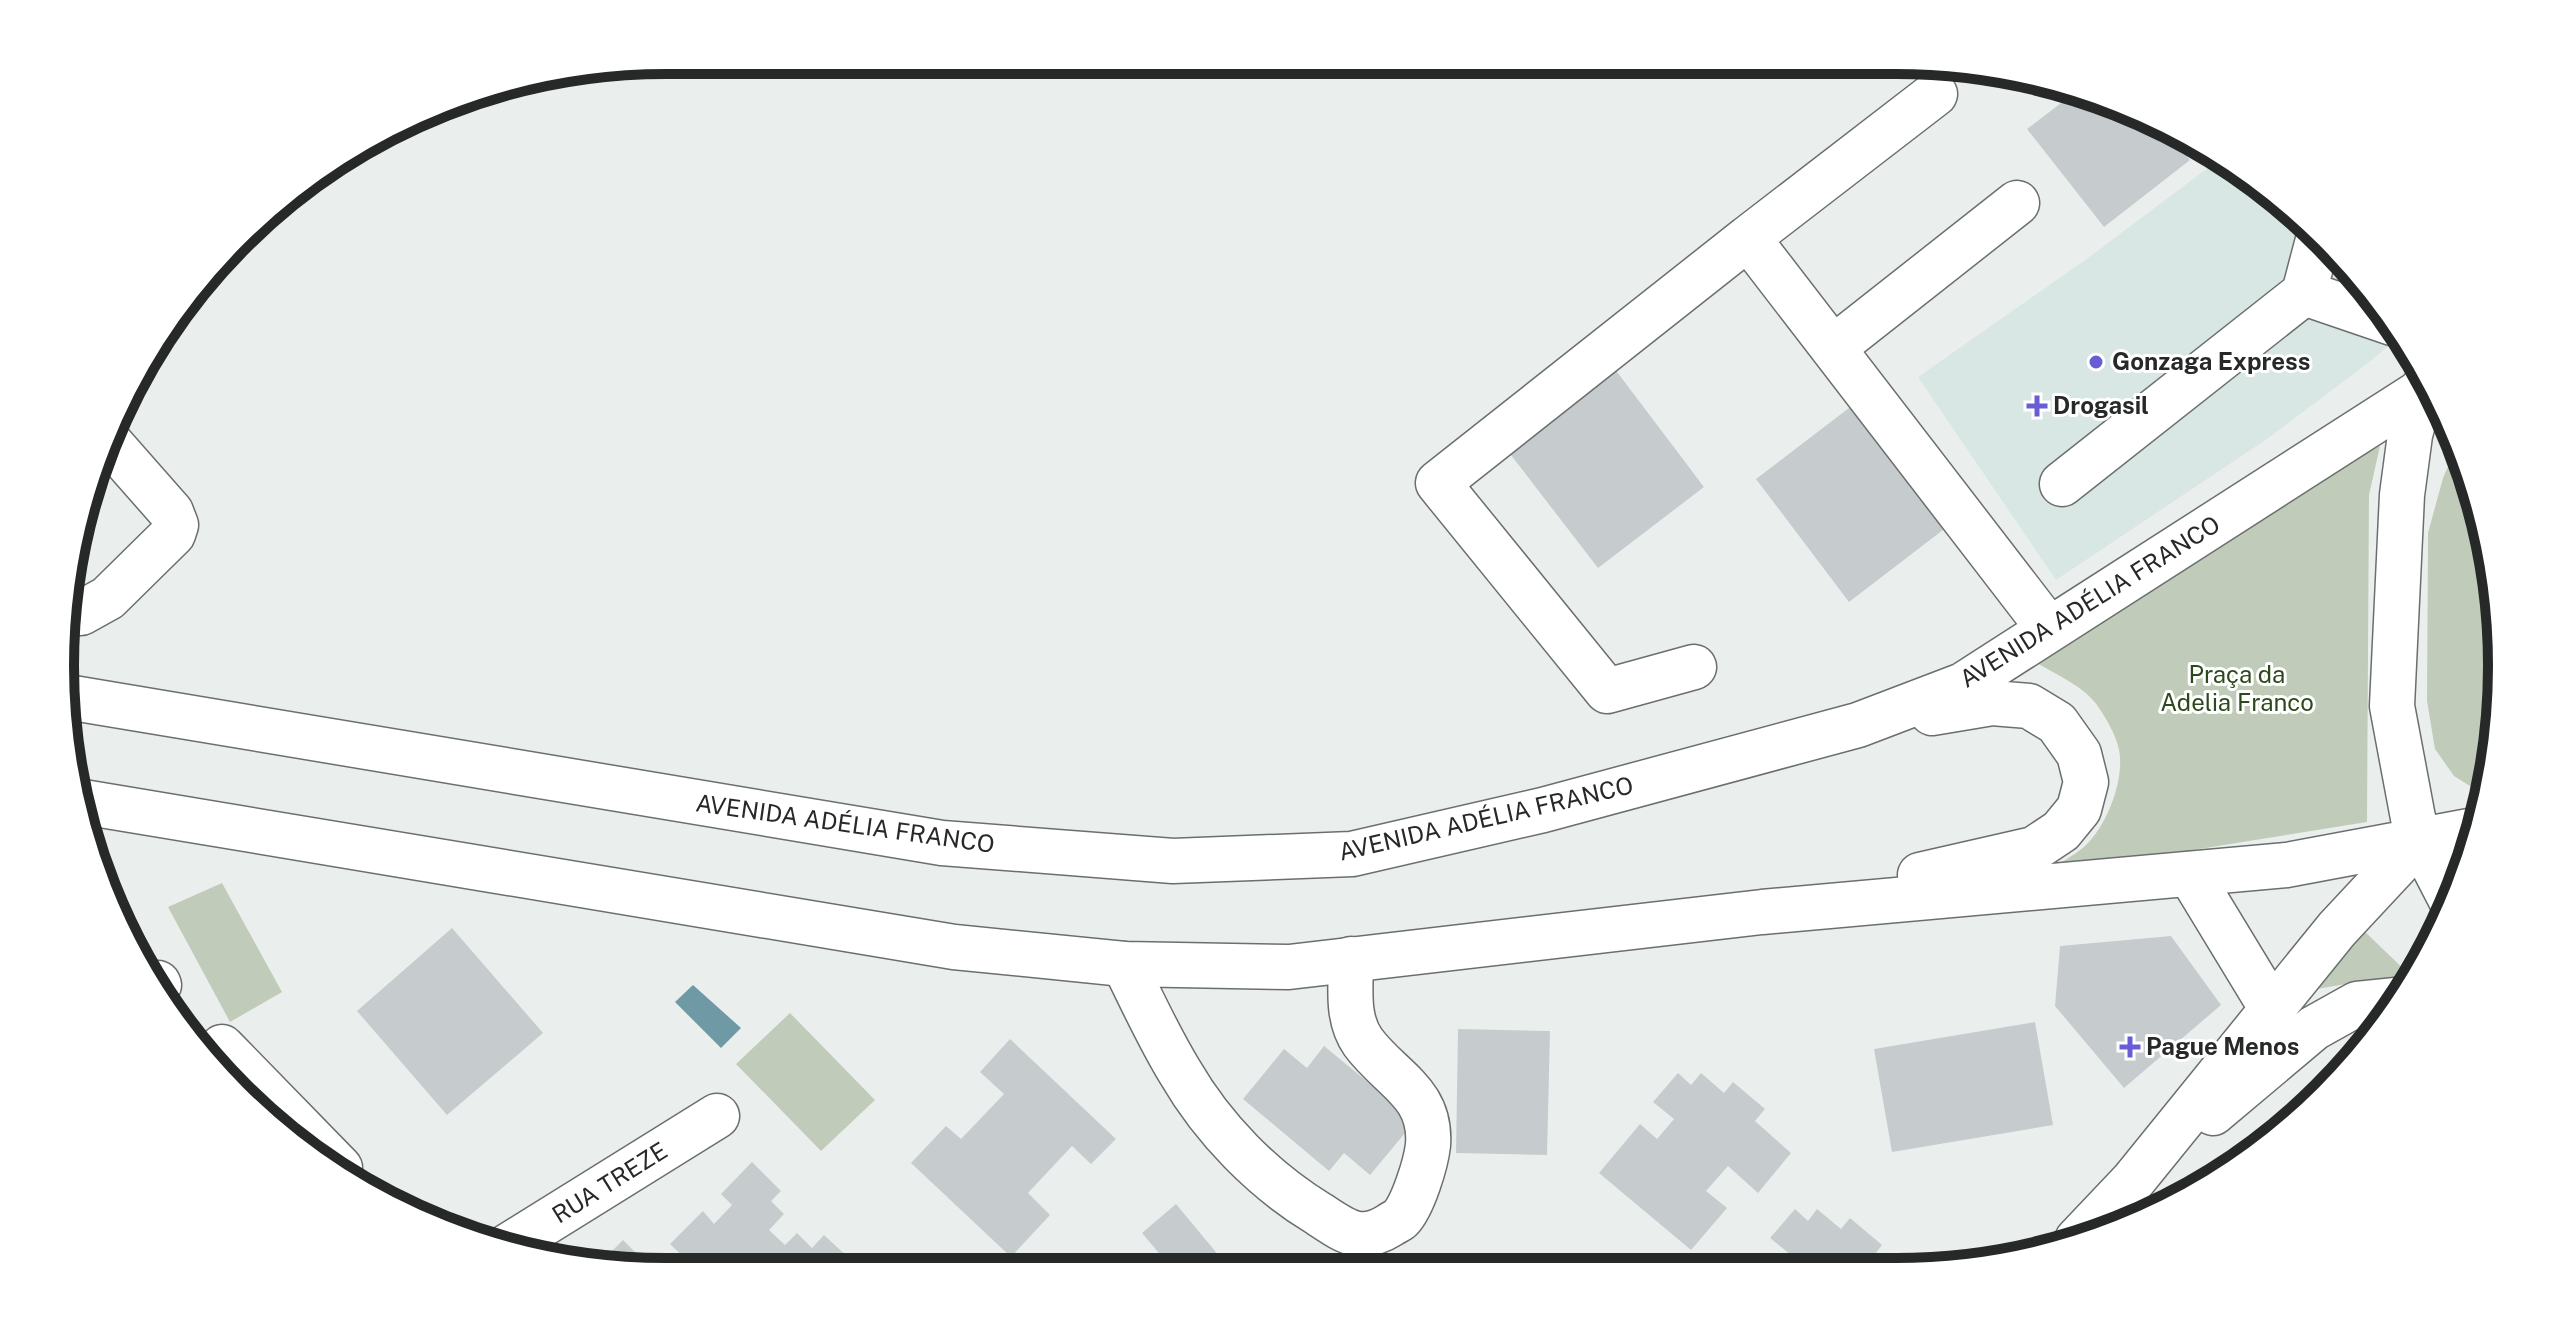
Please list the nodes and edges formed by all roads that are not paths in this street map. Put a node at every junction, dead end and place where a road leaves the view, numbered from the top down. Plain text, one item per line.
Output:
1 (1935, 94) dead end
2 (2017, 203) dead end
3 (1748, 238) junction
4 (2316, 248) edge
5 (2304, 293) junction
6 (2374, 317) edge
7 (1833, 348) junction
8 (2417, 385) edge
9 (2421, 393) edge
10 (115, 449) edge
11 (2062, 484) dead end
12 (77, 613) edge
13 (2049, 629) junction
14 (1694, 667) dead end
15 (75, 698) edge
16 (1858, 725) junction
17 (90, 803) edge
18 (2464, 832) edge
19 (2420, 840) junction
20 (2190, 874) junction
21 (2445, 888) edge
22 (1762, 912) junction
23 (1351, 959) junction
24 (1124, 964) junction
25 (2384, 1001) edge
26 (2272, 1009) junction
27 (217, 1052) edge
28 (717, 1116) dead end
29 (315, 1142) edge
30 (2132, 1182) junction
31 (2091, 1225) edge
32 (519, 1239) edge

1 - 3 main road
2 - 7 main road
3 - 7 main road
3 - 14 main road
4 - 5 main road
5 - 6 main road
5 - 11 main road
7 - 13 main road
8 - 13 main road, AVENIDA ADÉLIA FRANCO
9 - 19 main road
10 - 12 main road
13 - 16 main road, AVENIDA ADÉLIA FRANCO
15 - 16 main road, AVENIDA ADÉLIA FRANCO
16 - 22 main road
17 - 24 main road
18 - 19 main road
19 - 20 main road
19 - 21 main road
19 - 26 main road
20 - 22 main road
20 - 26 main road
22 - 23 main road
23 - 24 main road
23 - 24 main road
25 - 30 main road
26 - 30 main road
27 - 29 main road
28 - 32 main road, RUA TREZE
30 - 31 main road

